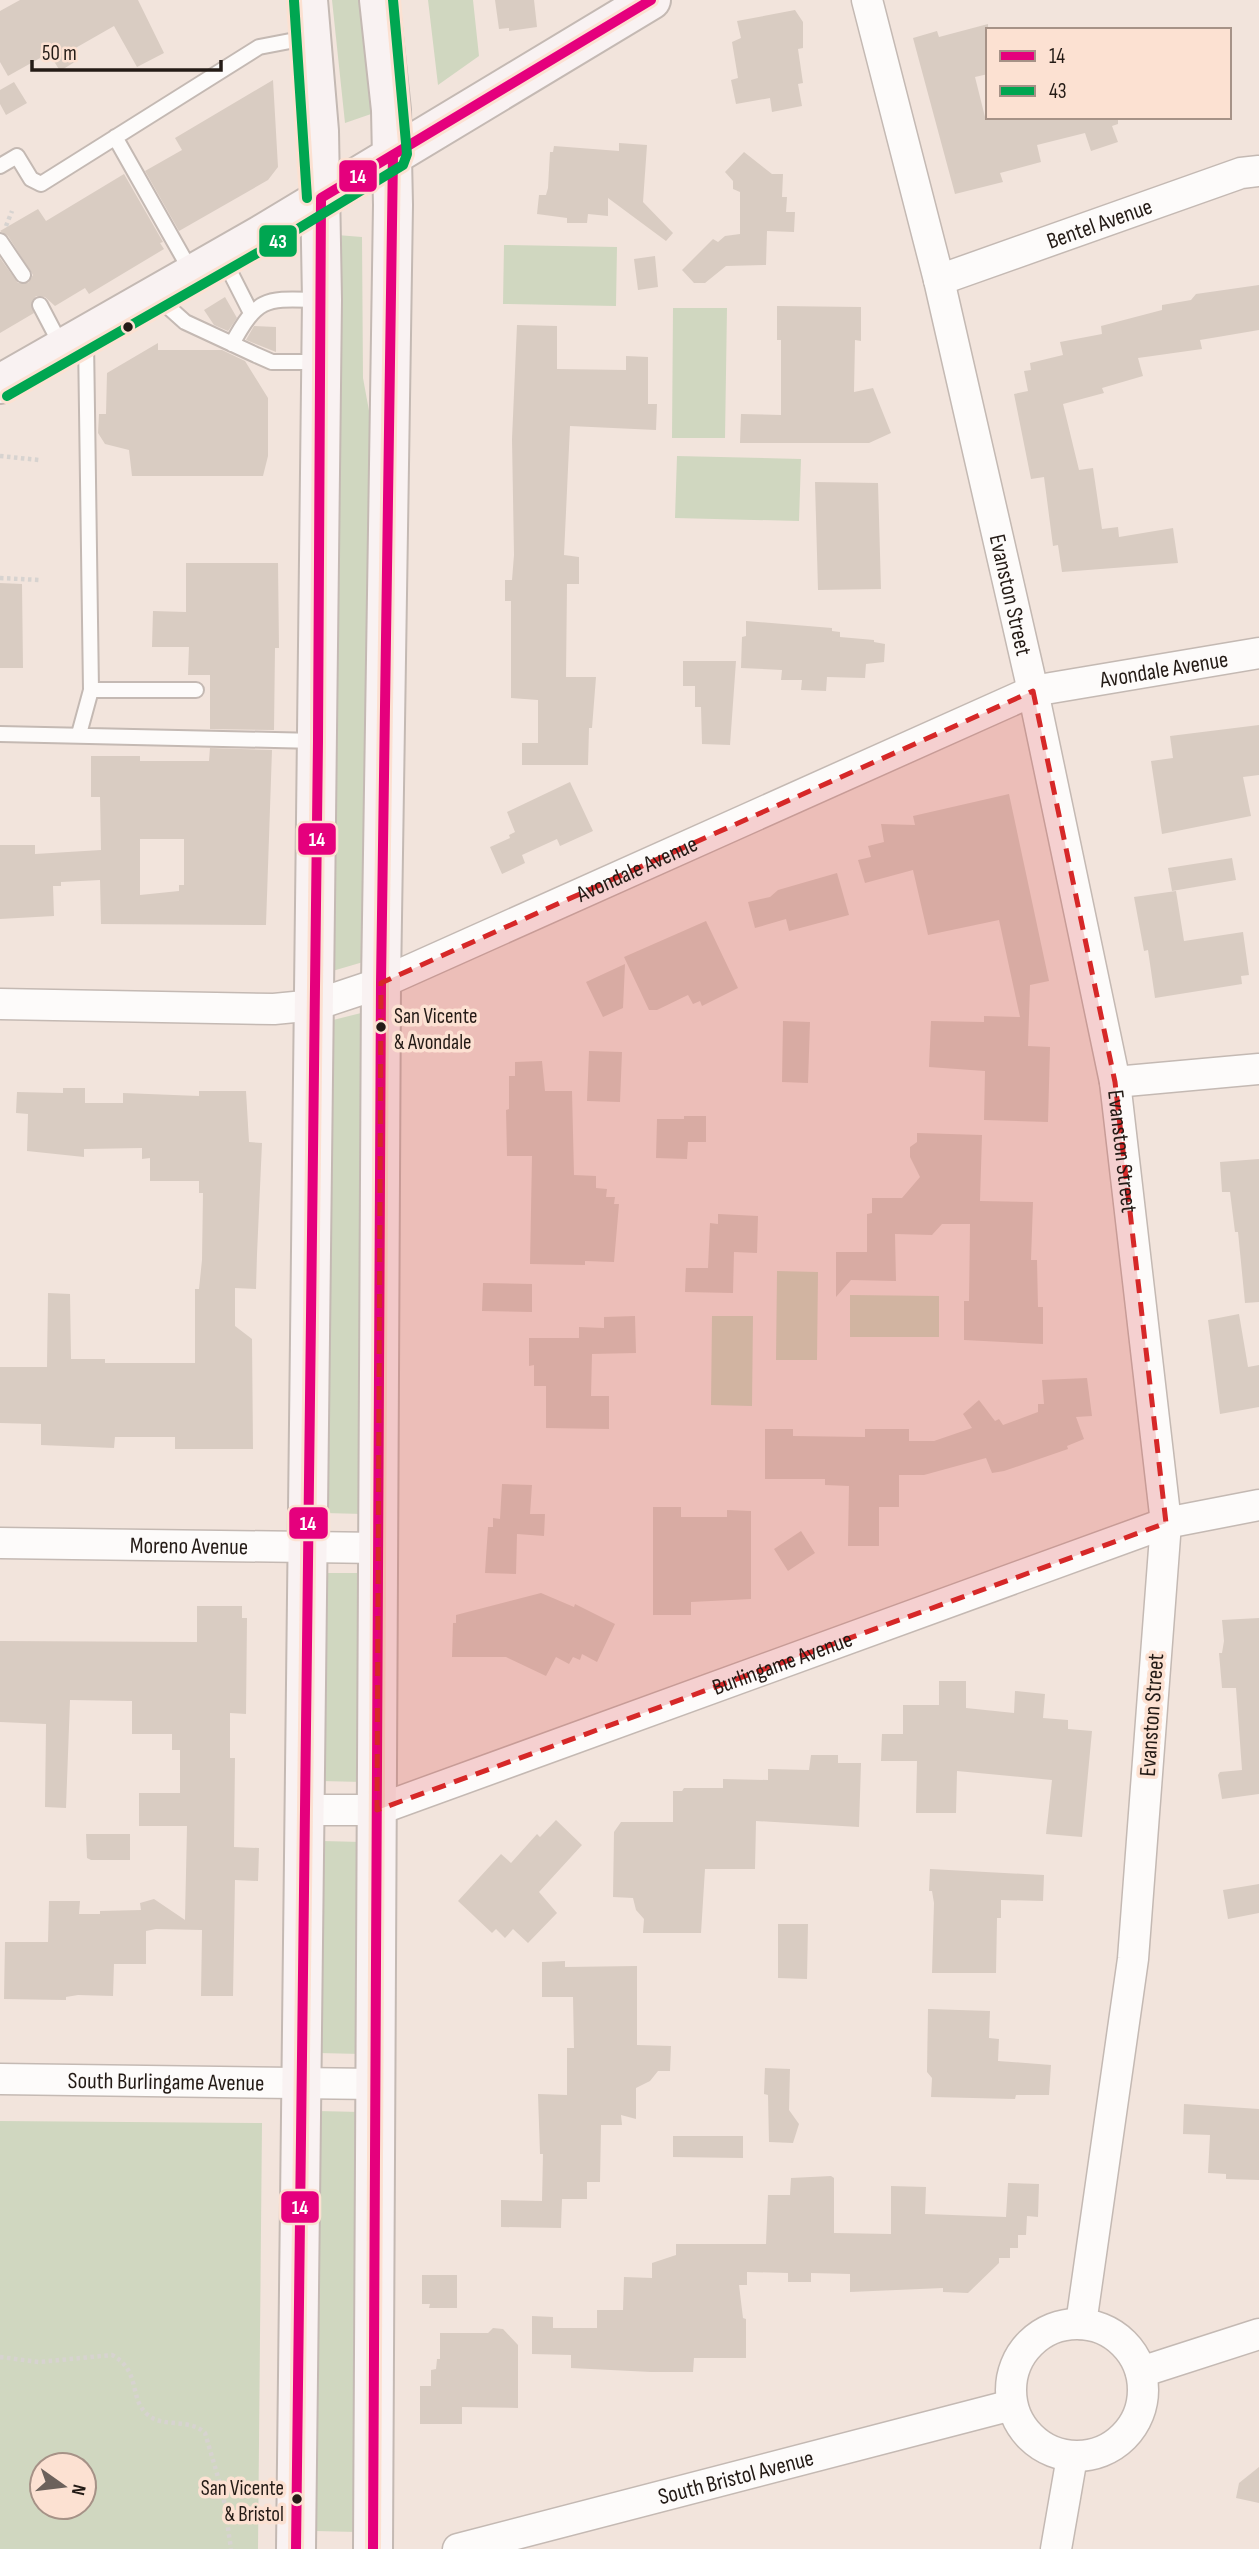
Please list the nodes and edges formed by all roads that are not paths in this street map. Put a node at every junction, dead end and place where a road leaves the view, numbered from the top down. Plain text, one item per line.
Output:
1 (379, 0) edge
2 (651, 0) edge
3 (867, 0) edge
4 (310, 18) edge
5 (115, 137) junction
6 (393, 155) junction
7 (0, 166) edge
8 (1259, 170) edge
9 (321, 198) junction
10 (0, 241) edge
11 (207, 265) junction
12 (23, 275) dead end
13 (939, 280) junction
14 (156, 296) junction
15 (322, 300) junction
16 (40, 305) dead end
17 (251, 313) junction
18 (75, 341) junction
19 (232, 344) junction
20 (321, 362) junction
21 (0, 384) edge
22 (1259, 653) edge
23 (90, 690) junction
24 (196, 690) dead end
25 (1033, 691) junction
26 (0, 734) edge
27 (75, 734) junction
28 (318, 741) junction
29 (382, 983) junction
30 (0, 1004) edge
31 (315, 1005) junction
32 (1259, 1069) edge
33 (1115, 1082) junction
34 (1259, 1505) edge
35 (1166, 1523) junction
36 (0, 1543) edge
37 (306, 1548) junction
38 (379, 1548) junction
39 (304, 1810) junction
40 (377, 1810) junction
41 (0, 2079) edge
42 (300, 2081) junction
43 (376, 2084) junction
44 (1081, 2324) junction
45 (1259, 2334) edge
46 (1141, 2372) junction
47 (1012, 2405) junction
48 (1072, 2457) junction
49 (296, 2549) edge
50 (373, 2549) edge
51 (458, 2549) edge
52 (1056, 2549) edge

1 - 6 main road
2 - 6 main road
3 - 13 street, Evanston Street
4 - 5 lane
4 - 9 main road
5 - 7 lane
5 - 11 lane
6 - 9 main road
6 - 29 main road
8 - 13 street, Bentel Avenue
9 - 11 main road
9 - 15 main road
10 - 12 lane
11 - 14 main road
11 - 17 lane
13 - 25 street, Evanston Street
14 - 18 main road
14 - 19 lane
15 - 17 lane
15 - 20 main road
16 - 18 lane
17 - 19 lane
18 - 21 main road
18 - 23 lane
19 - 20 lane
20 - 28 main road
22 - 25 street, Avondale Avenue
23 - 24 lane
23 - 27 lane
25 - 29 street, Avondale Avenue
25 - 33 street, Evanston Street
26 - 27 lane
27 - 28 lane
28 - 31 main road
29 - 31 street, Avondale Avenue
29 - 38 main road
30 - 31 street, Avondale Avenue
31 - 37 main road
32 - 33 street
33 - 35 street, Evanston Street
34 - 35 street, Burlingame Avenue
35 - 40 street, Burlingame Avenue
35 - 44 street, Evanston Street
36 - 37 street, Moreno Avenue
37 - 38 street, Moreno Avenue
37 - 39 main road
38 - 40 main road
39 - 40 street, Burlingame Avenue
39 - 42 main road
40 - 43 main road
41 - 42 street, South Burlingame Avenue
42 - 43 street, South Burlingame Avenue
42 - 49 main road
43 - 50 main road
44 - 46 street
44 - 47 street
45 - 46 street
46 - 48 street
47 - 48 street
47 - 51 street, South Bristol Avenue
48 - 52 street

